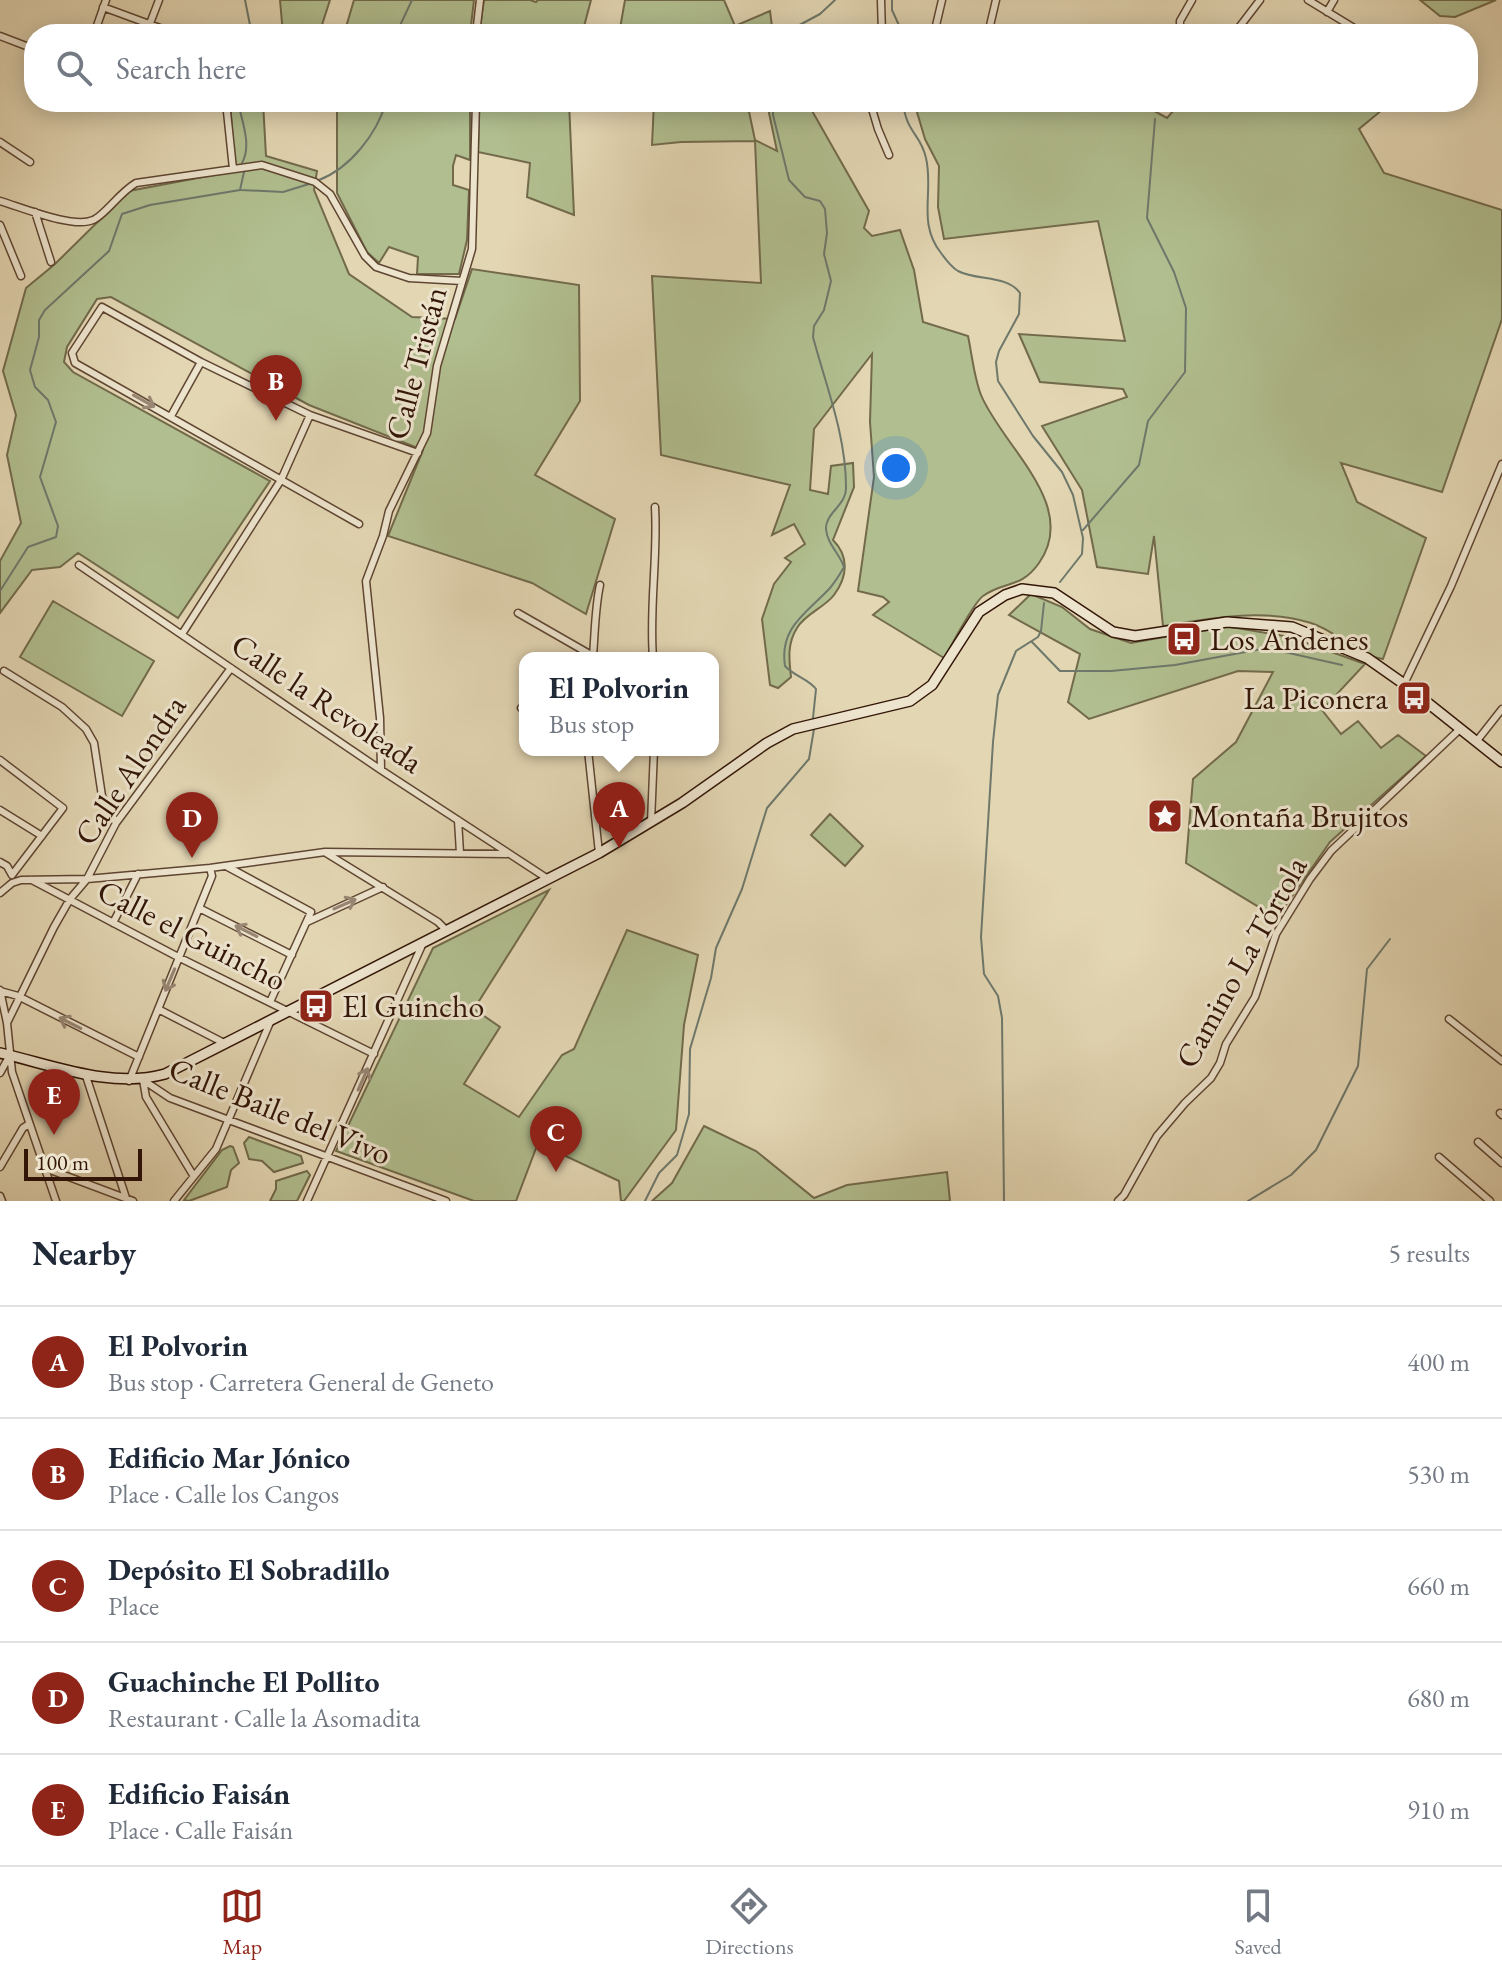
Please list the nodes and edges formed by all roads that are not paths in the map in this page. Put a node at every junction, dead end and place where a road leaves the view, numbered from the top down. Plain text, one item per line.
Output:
1 (159, 0) edge
2 (480, 0) edge
3 (881, 0) edge
4 (942, 0) edge
5 (996, 0) edge
6 (1192, 0) edge
7 (1260, 0) edge
8 (1308, 0) edge
9 (1334, 0) edge
10 (104, 4) edge
11 (1327, 12) junction
12 (97, 24) edge
13 (145, 24) edge
14 (150, 24) edge
15 (477, 24) edge
16 (882, 24) edge
17 (936, 24) edge
18 (990, 24) edge
19 (1180, 24) edge
20 (1242, 24) edge
21 (1347, 24) edge
22 (0, 36) edge
23 (24, 45) edge
24 (227, 112) edge
25 (476, 112) edge
26 (873, 112) edge
27 (0, 142) edge
28 (889, 155) dead end
29 (30, 162) dead end
30 (233, 169) junction
31 (0, 201) edge
32 (35, 212) junction
33 (0, 225) edge
34 (51, 262) dead end
35 (21, 276) dead end
36 (462, 281) junction
37 (201, 362) junction
38 (310, 415) junction
39 (171, 416) junction
40 (418, 453) junction
41 (1502, 464) edge
42 (281, 480) junction
43 (655, 507) dead end
44 (359, 524) dead end
45 (79, 565) dead end
46 (600, 585) dead end
47 (518, 613) dead end
48 (182, 634) junction
49 (584, 652) edge
50 (593, 652) edge
51 (653, 652) edge
52 (231, 668) junction
53 (4, 671) dead end
54 (1404, 684) junction
55 (1502, 709) edge
56 (1460, 729) junction
57 (1476, 742) junction
58 (589, 756) edge
59 (654, 756) edge
60 (0, 760) edge
61 (1502, 762) edge
62 (381, 770) junction
63 (0, 810) edge
64 (458, 820) junction
65 (651, 822) junction
66 (116, 823) junction
67 (42, 836) junction
68 (325, 852) junction
69 (460, 853) junction
70 (599, 853) junction
71 (507, 854) junction
72 (0, 862) edge
73 (226, 866) junction
74 (210, 868) junction
75 (138, 874) junction
76 (12, 879) junction
77 (31, 879) junction
78 (87, 879) junction
79 (549, 879) junction
80 (383, 887) junction
81 (0, 893) edge
82 (70, 899) junction
83 (199, 908) junction
84 (307, 922) junction
85 (113, 923) junction
86 (447, 931) junction
87 (423, 943) junction
88 (292, 955) junction
89 (180, 958) junction
90 (0, 990) edge
91 (18, 996) junction
92 (270, 1002) junction
93 (158, 1009) junction
94 (288, 1011) junction
95 (1449, 1019) dead end
96 (271, 1020) junction
97 (7, 1023) junction
98 (226, 1044) junction
99 (5, 1054) edge
100 (374, 1054) junction
101 (139, 1057) junction
102 (1502, 1061) edge
103 (0, 1073) edge
104 (85, 1073) junction
105 (143, 1080) junction
106 (129, 1081) junction
107 (229, 1121) junction
108 (29, 1124) junction
109 (1478, 1142) dead end
110 (327, 1157) junction
111 (1439, 1157) dead end
112 (1502, 1163) edge
113 (0, 1167) edge
114 (45, 1168) junction
115 (193, 1175) junction
116 (130, 1200) edge
117 (56, 1201) edge
118 (174, 1201) edge
119 (307, 1201) edge
120 (446, 1201) edge
121 (1118, 1201) edge
122 (1490, 1201) edge

1 - 14 street
2 - 15 street
3 - 16 street
4 - 17 street
5 - 18 street
6 - 19 street
7 - 20 street
8 - 11 street
9 - 11 street
10 - 12 street
10 - 13 street
11 - 21 street
22 - 23 street
24 - 30 street
25 - 36 street, Calle Tristán
26 - 28 street
27 - 29 street
30 - 32 street
30 - 36 street
31 - 32 street
32 - 34 street
33 - 35 street
36 - 40 street, Calle Tristán
37 - 38 street
37 - 39 street
37 -> 39 street
38 - 40 street
38 - 42 street
39 - 42 street
40 - 62 street, Calle Tristán
41 - 54 street
42 - 44 street
42 - 48 street
43 - 51 street
45 - 48 street, Calle la Revoleada
46 - 50 street
47 - 49 street
48 - 52 street, Calle la Revoleada
52 - 62 street, Calle la Revoleada
52 - 66 street, Calle Alondra
53 - 66 street
54 - 56 main road
54 - 65 main road
55 - 57 street
56 - 57 main road
56 - 121 street, Camino La Tórtola
57 - 61 main road
58 - 70 street
59 - 65 street
60 - 67 street
62 - 64 street, Calle la Revoleada
63 - 67 street
64 - 69 street
64 - 71 street, Calle la Revoleada
65 - 70 main road
66 - 78 street, Calle Alondra
67 - 76 street
68 - 69 street
68 - 73 street
68 - 80 street
69 - 71 street
70 - 79 main road
71 - 79 street, Calle la Revoleada
72 - 76 street
73 - 74 street
73 - 84 street
74 - 75 street
74 - 83 street
75 - 78 street
75 - 85 street
76 - 77 street
76 - 81 street
77 - 78 street
77 - 82 street, Calle el Guincho
78 - 82 street, Calle Alondra
79 - 86 main road
84 -> 80 street
80 - 86 street
82 - 85 street, Calle el Guincho
82 - 91 street, Calle Alondra
88 -> 83 street
83 - 89 street
84 - 88 street
85 - 89 street, Calle el Guincho
86 - 87 main road
87 - 94 main road
87 - 100 street
88 - 92 street
89 - 92 street, Calle el Guincho
89 -> 93 street
90 - 91 street
90 - 97 street
91 - 97 street, Calle Alondra
101 -> 91 street
92 - 94 street, Calle el Guincho
93 - 98 street
93 - 101 street
94 - 96 main road
94 - 100 street, Calle el Guincho
95 - 102 street
96 - 98 main road
96 - 107 street
97 - 99 street
98 - 105 main road
99 - 103 street
99 - 104 main road
99 - 108 street
110 -> 100 street
101 - 106 street
104 - 106 main road
104 - 116 street
105 - 106 main road
105 - 107 street, Calle Baile del Vivo
105 - 115 street
107 - 110 street, Calle Baile del Vivo
107 - 115 street
108 - 113 street
108 - 114 street
109 - 112 street
110 - 119 street
110 - 120 street, Calle Baile del Vivo
111 - 122 street
114 - 116 street
114 - 117 street
115 - 118 street

